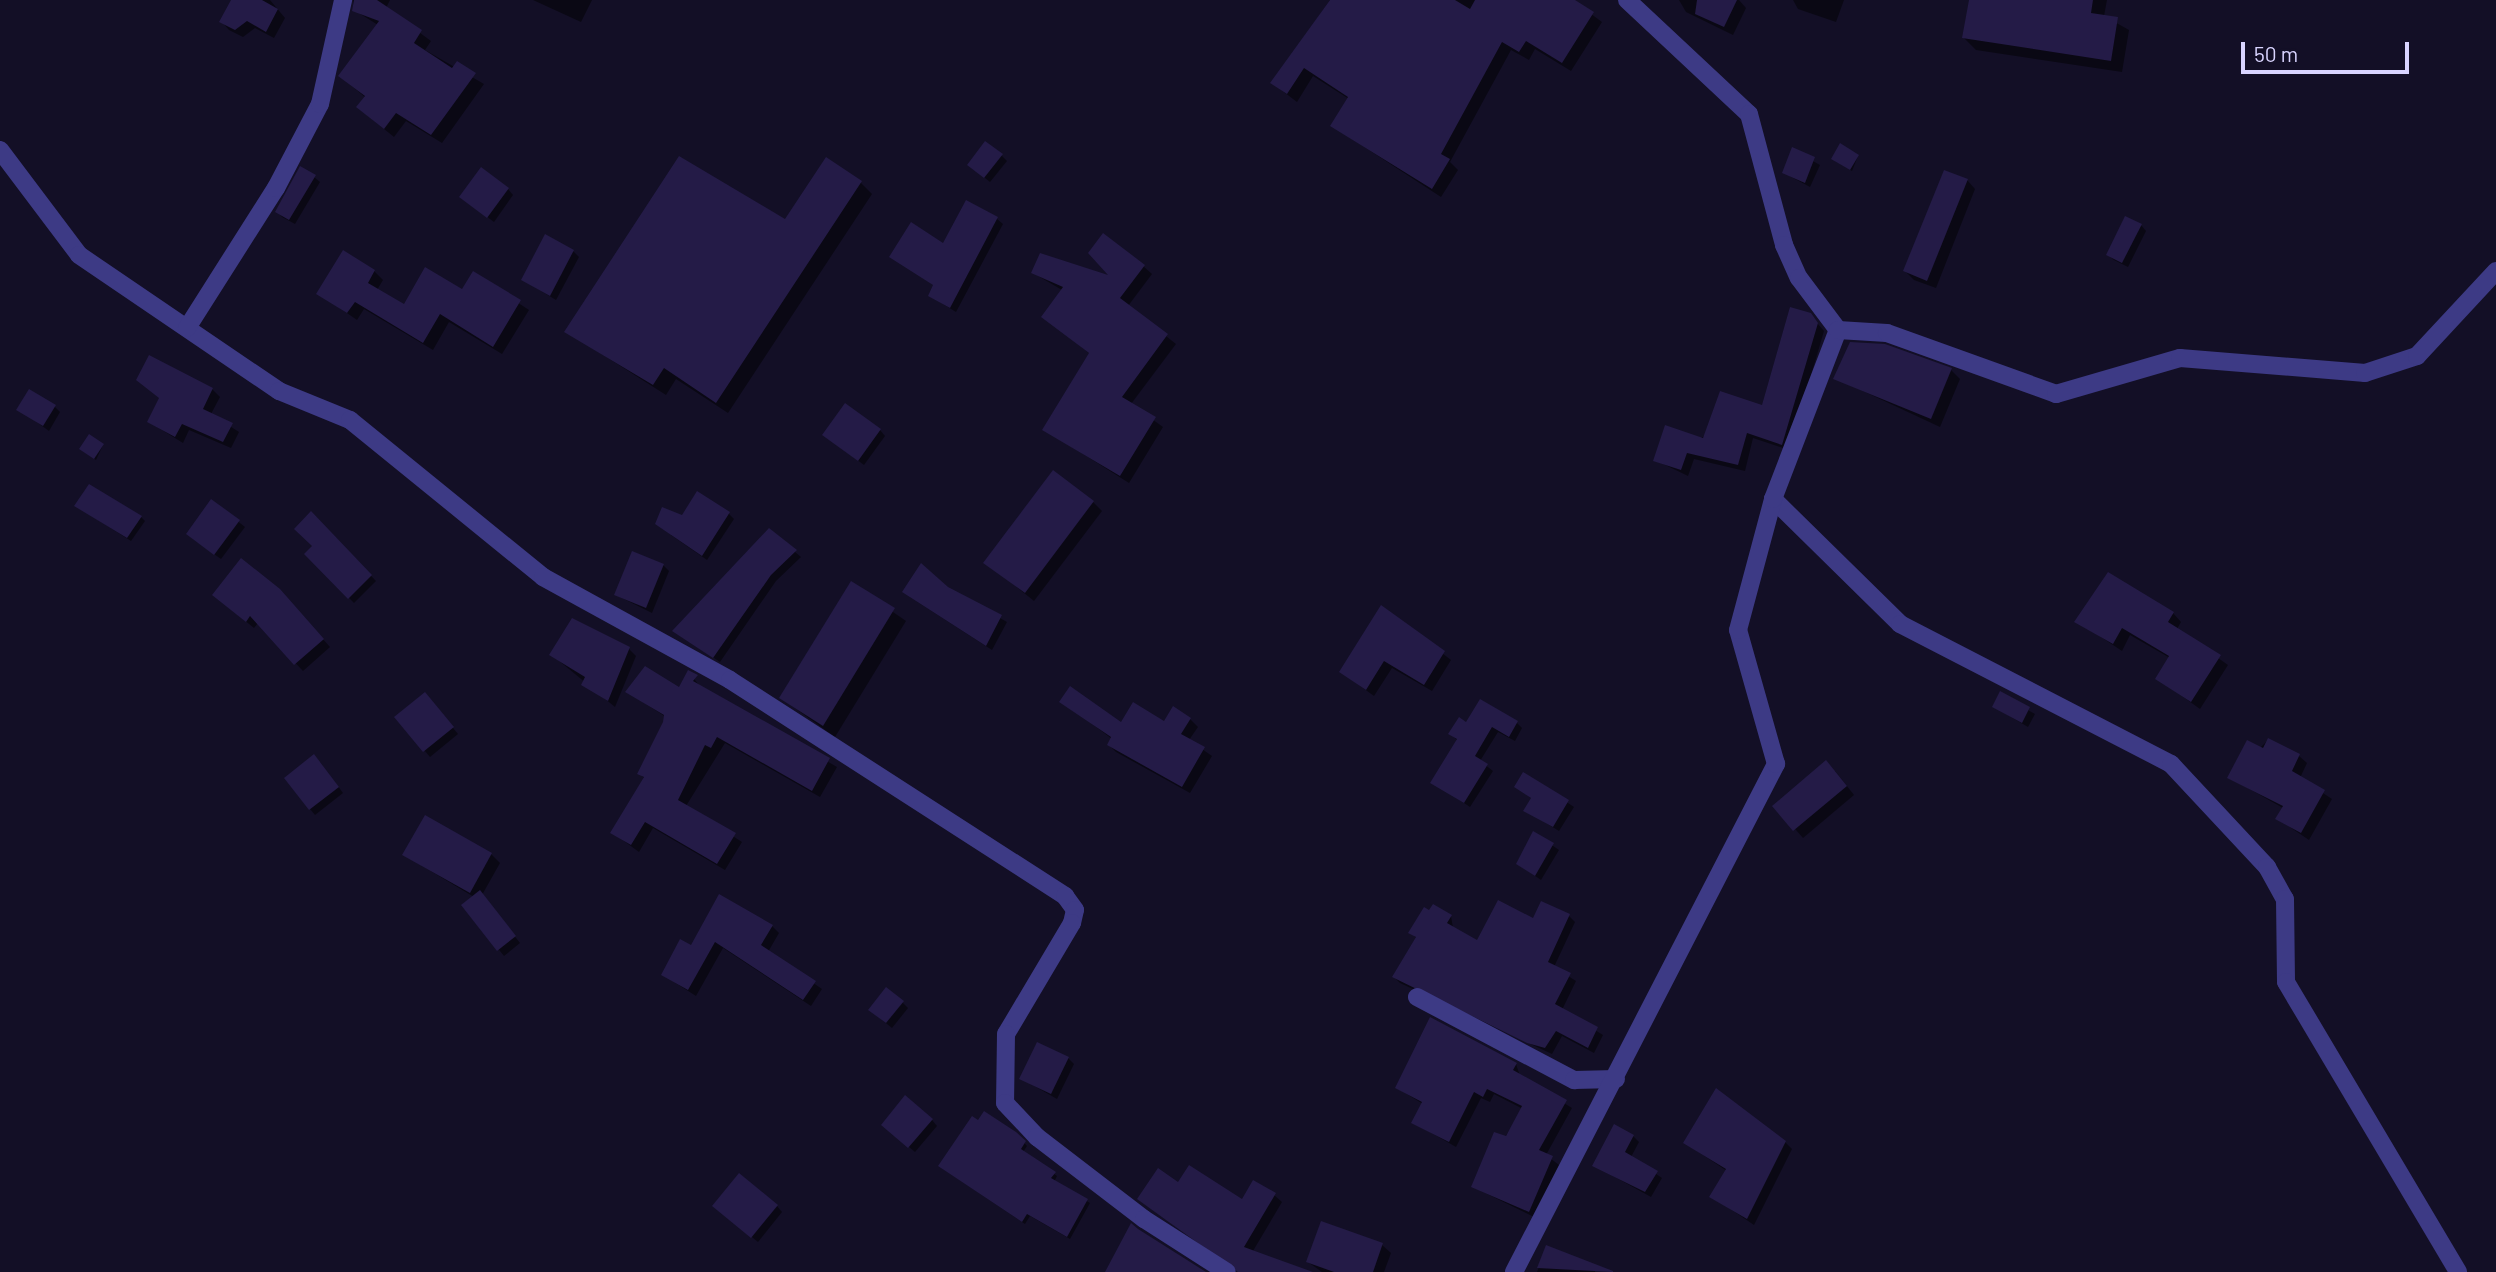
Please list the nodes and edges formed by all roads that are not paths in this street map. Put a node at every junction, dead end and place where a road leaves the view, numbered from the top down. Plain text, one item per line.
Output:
1 (343, 0) edge
2 (1627, 0) edge
3 (0, 150) edge
4 (2496, 271) edge
5 (187, 328) junction
6 (1838, 331) junction
7 (1773, 499) junction
8 (1416, 997) dead end
9 (1616, 1079) junction
10 (1227, 1272) edge
11 (1514, 1272) edge
12 (2458, 1272) edge

1 - 5 street
2 - 6 street
3 - 5 street
4 - 6 street
5 - 10 street
6 - 7 street
7 - 9 street
7 - 12 street
8 - 9 street
9 - 11 street

